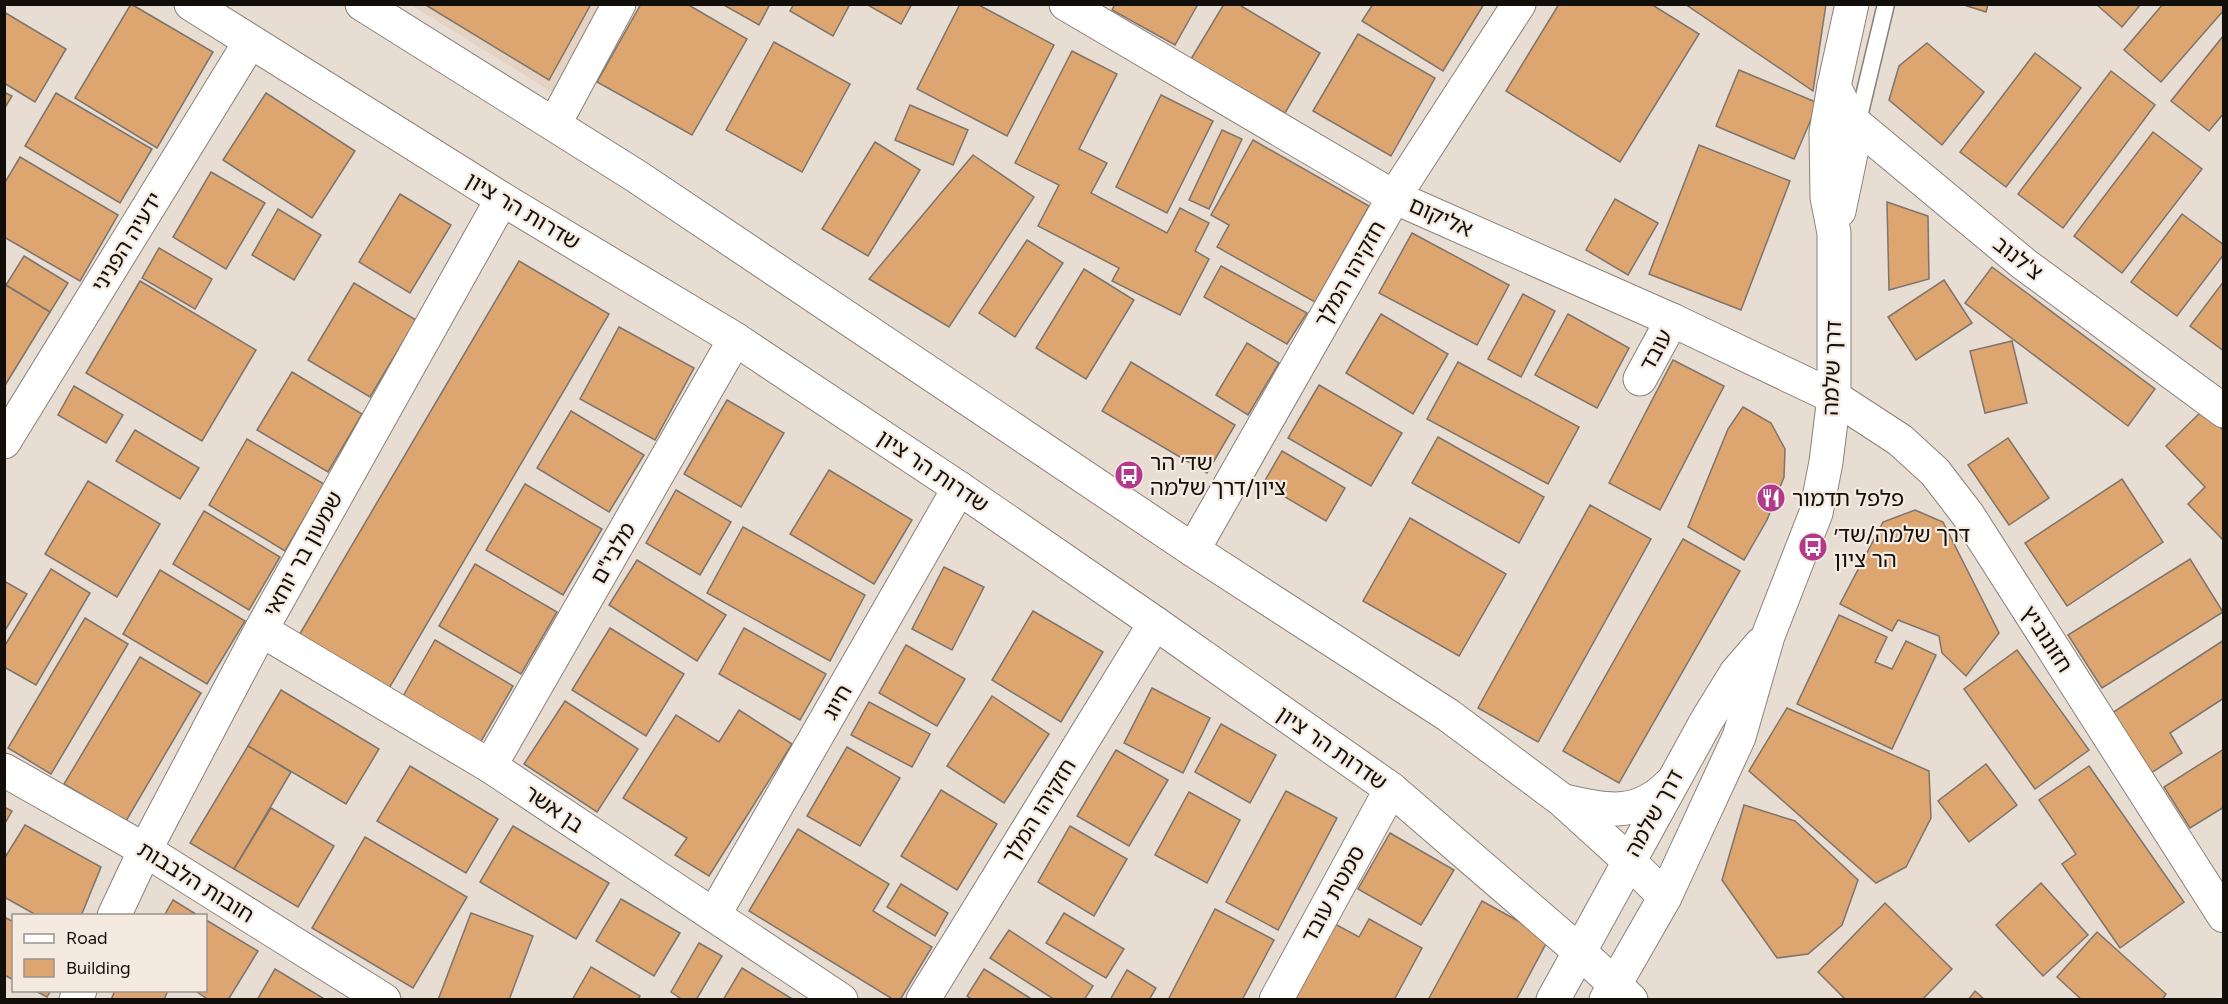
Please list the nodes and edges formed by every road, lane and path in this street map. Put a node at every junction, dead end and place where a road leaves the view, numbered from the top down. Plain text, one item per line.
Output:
1 (191, 4) edge
2 (362, 4) edge
3 (619, 4) edge
4 (1066, 4) edge
5 (1519, 4) edge
6 (1852, 4) edge
7 (1886, 4) edge
8 (250, 42) junction
9 (1834, 86) junction
10 (555, 123) junction
11 (1857, 125) junction
12 (1394, 197) junction
13 (502, 199) junction
14 (1834, 233) junction
15 (1672, 320) junction
16 (735, 339) junction
17 (1640, 380) dead end
18 (1834, 397) junction
19 (2223, 411) edge
20 (4, 441) edge
21 (959, 489) junction
22 (1194, 550) junction
23 (1155, 623) junction
24 (261, 630) junction
25 (1768, 636) junction
26 (490, 766) junction
27 (4, 770) edge
28 (1671, 783) junction
29 (1391, 789) junction
30 (1563, 800) junction
31 (145, 850) junction
32 (1628, 860) junction
33 (1665, 897) junction
34 (114, 914) edge
35 (714, 915) junction
36 (2223, 916) edge
37 (1579, 951) junction
38 (1617, 994) edge
39 (384, 999) edge
40 (841, 999) edge
41 (923, 999) edge
42 (1276, 999) edge
43 (1553, 999) edge

1 - 8 street, שדרות הר ציון
2 - 10 street
3 - 10 street
4 - 12 street, אליקום
5 - 12 street, חזקיהו המלך
6 - 9 street, דרך שלמה
7 - 11 lane, דרך שלמה
8 - 13 street, שדרות הר ציון
8 - 20 street, ידעיה הפניני
9 - 11 street, צ'לנוב
9 - 14 street, דרך שלמה
10 - 22 street
11 - 14 street, דרך שלמה
11 - 19 street, צ'לנוב
12 - 15 street, אליקום
12 - 22 street, חזקיהו המלך
13 - 16 street, שדרות הר ציון
13 - 24 street, שמעון בר יוחאי
14 - 18 street, דרך שלמה
15 - 17 street, עובד
15 - 18 street, אליקום
16 - 21 street, שדרות הר ציון
16 - 26 street, מלבי"ם
18 - 25 street, דרך שלמה
18 - 36 street, חזונוביץ
21 - 23 street, שדרות הר ציון
21 - 35 street, חיוג
22 - 30 street
23 - 29 street, שדרות הר ציון
23 - 41 street, חזקיהו המלך
24 - 26 street, בן אשר
24 - 31 street, שמעון בר יוחאי
25 - 28 street, דרך שלמה
25 - 33 street, דרך שלמה
26 - 35 street, בן אשר
27 - 31 street, חובות הלבבות
28 - 30 street
28 - 32 street, דרך שלמה
29 - 37 street, שדרות הר ציון
29 - 42 street, סמטת עובד
30 - 32 street
31 - 34 street, שמעון בר יוחאי
31 - 39 street, חובות הלבבות
32 - 33 street
32 - 37 street, דרך שלמה
33 - 38 street, דרך שלמה
35 - 40 street, בן אשר
37 - 38 street, שדרות הר ציון
37 - 43 street, דרך שלמה

